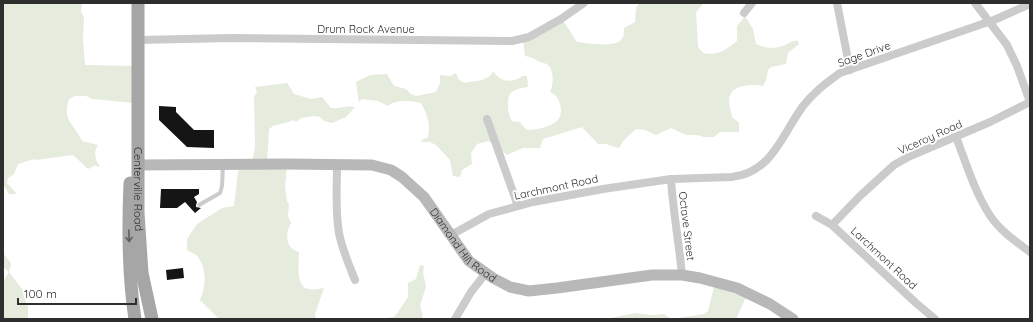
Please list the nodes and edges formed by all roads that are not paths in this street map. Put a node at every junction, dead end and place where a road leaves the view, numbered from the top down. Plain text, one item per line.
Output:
1 (138, 3) edge
2 (584, 3) edge
3 (752, 3) edge
4 (837, 3) edge
5 (975, 3) edge
6 (1030, 4) edge
7 (744, 12) dead end
8 (989, 21) junction
9 (138, 40) junction
10 (850, 70) junction
11 (1030, 102) edge
12 (487, 119) dead end
13 (956, 137) junction
14 (223, 164) junction
15 (135, 165) junction
16 (337, 165) junction
17 (671, 179) junction
18 (199, 205) dead end
19 (518, 206) junction
20 (816, 216) dead end
21 (832, 225) junction
22 (451, 235) junction
23 (1030, 252) edge
24 (486, 273) junction
25 (682, 275) junction
26 (355, 280) dead end
27 (151, 316) edge
28 (135, 319) edge
29 (455, 319) edge
30 (793, 319) edge
31 (935, 319) edge

1 - 9 main road, Centerville Road
2 - 9 street, Drum Rock Avenue
3 - 7 street
4 - 10 street
5 - 8 street
6 - 8 street, Sage Drive
8 - 10 street, Sage Drive
8 - 11 street
9 - 15 main road, Centerville Road
10 - 17 street, Sage Drive
11 - 13 street, Viceroy Road
12 - 19 street
13 - 21 street, Viceroy Road
13 - 23 street
14 - 15 street, Diamond Hill Road
14 - 16 street, Diamond Hill Road
14 - 18 lane
15 - 27 main road, Centerville Road
15 -> 28 main road, Centerville Road
16 - 22 street, Diamond Hill Road
16 - 26 street
17 - 19 street, Larchmont Road
17 - 25 street, Octave Street
19 - 22 street, Larchmont Road
20 - 21 street, Larchmont Road
21 - 31 street, Larchmont Road
22 - 24 street, Diamond Hill Road
24 - 25 street, Diamond Hill Road
24 - 29 street
25 - 30 street, Diamond Hill Road
27 - 28 main road

